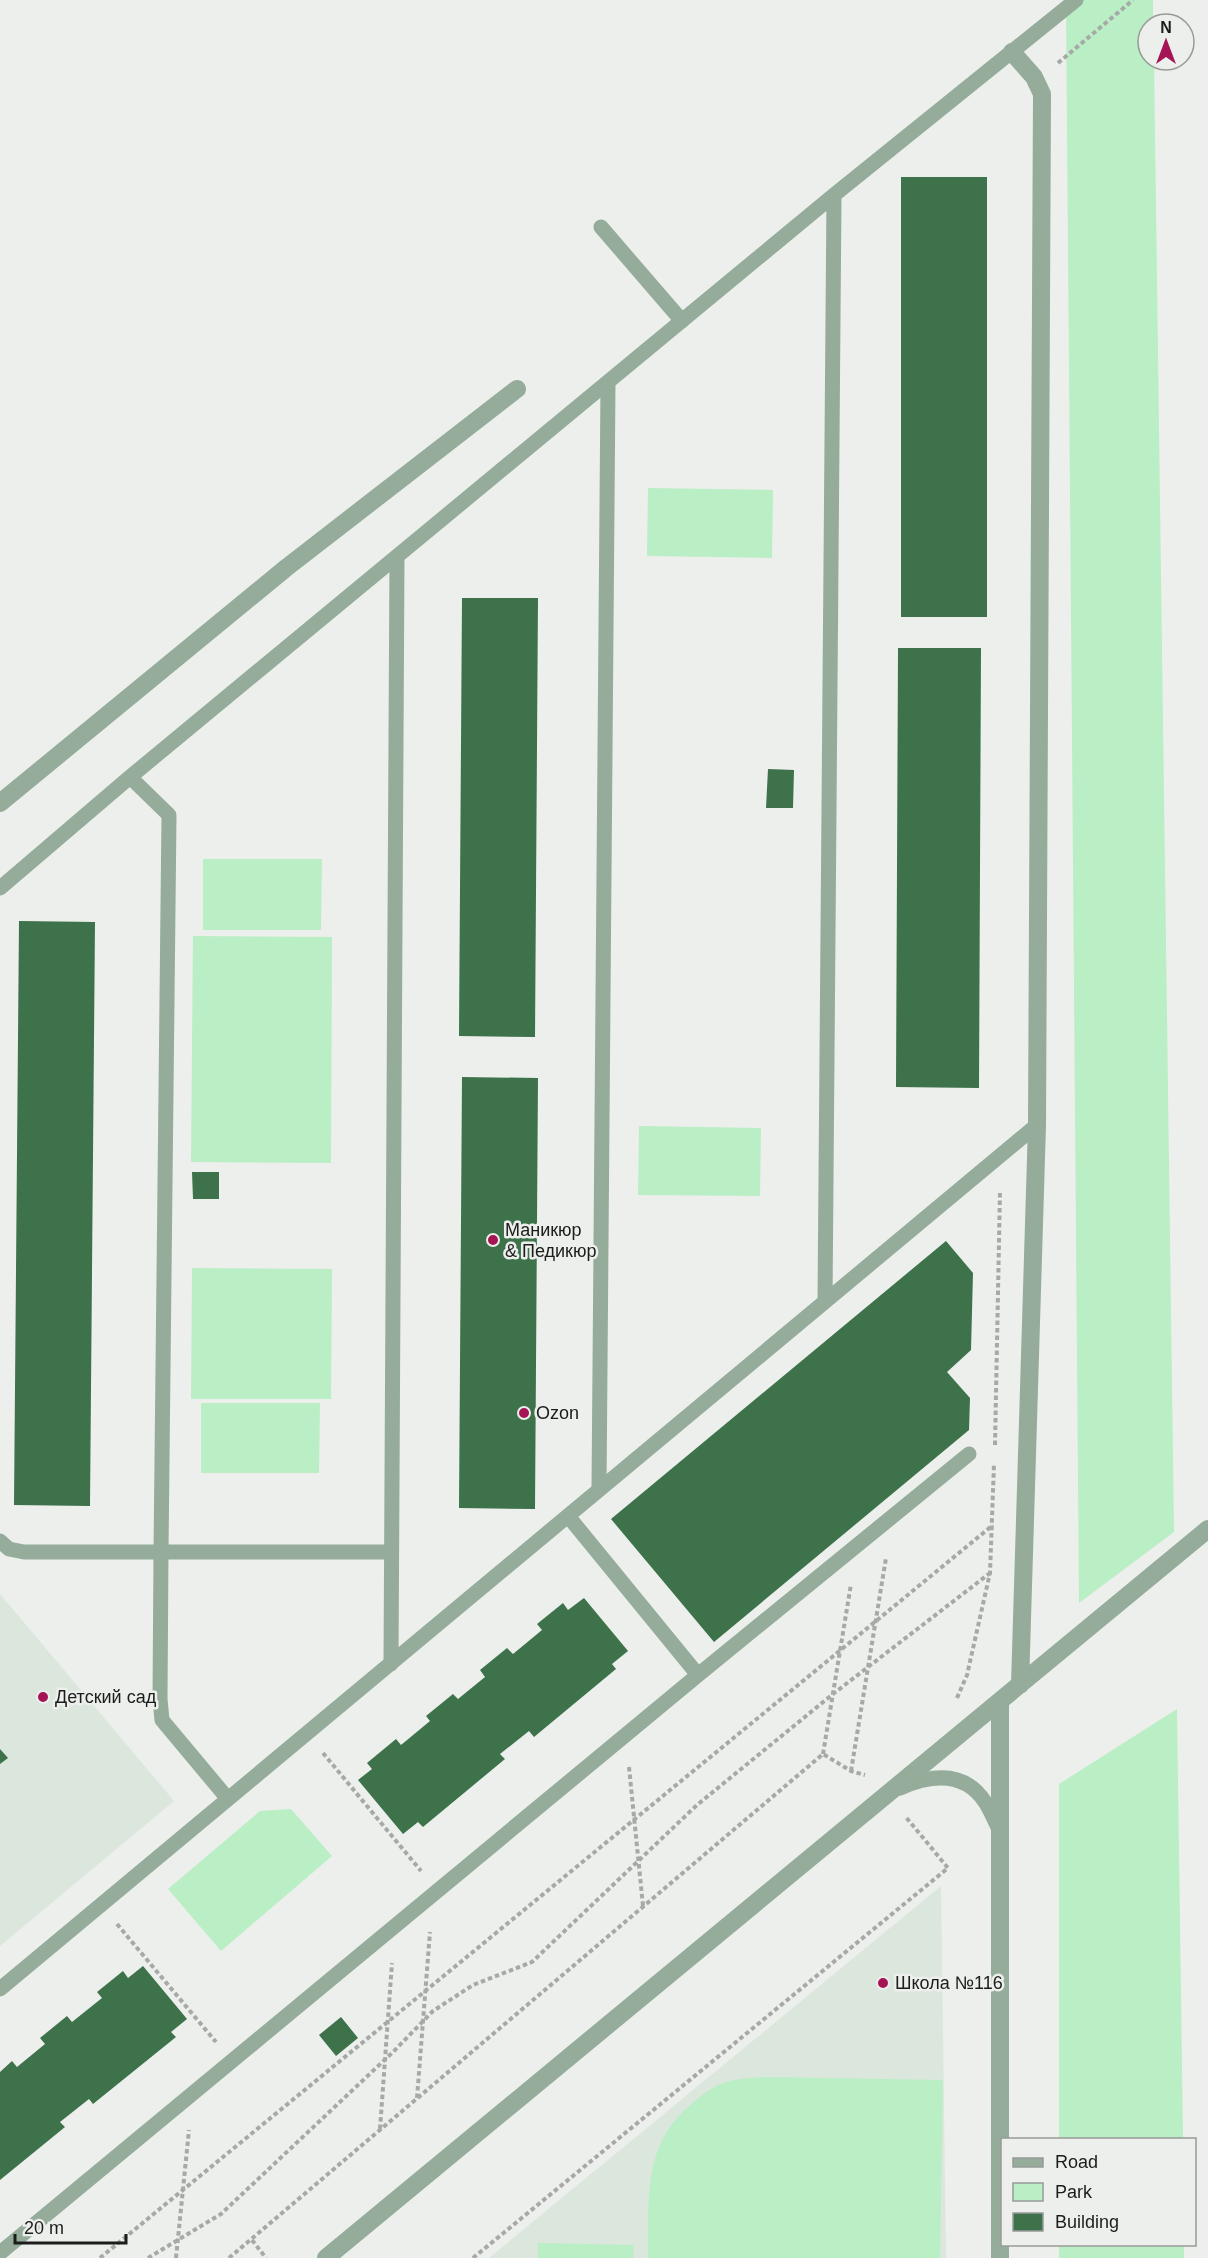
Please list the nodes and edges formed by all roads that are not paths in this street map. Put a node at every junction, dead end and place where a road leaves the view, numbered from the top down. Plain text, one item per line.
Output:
1 (1076, 0) edge
2 (1012, 52) junction
3 (834, 195) junction
4 (601, 227) dead end
5 (682, 321) junction
6 (608, 383) junction
7 (518, 389) dead end
8 (397, 556) junction
9 (130, 777) junction
10 (0, 803) edge
11 (0, 888) edge
12 (1037, 1125) junction
13 (825, 1302) junction
14 (969, 1454) dead end
15 (599, 1490) junction
16 (567, 1516) junction
17 (1208, 1530) edge
18 (0, 1541) edge
19 (161, 1552) junction
20 (391, 1552) junction
21 (391, 1664) junction
22 (698, 1675) junction
23 (1020, 1684) junction
24 (1000, 1701) junction
25 (887, 1795) junction
26 (228, 1799) junction
27 (1000, 1831) junction
28 (0, 1989) edge
29 (0, 2253) edge
30 (326, 2258) edge
31 (1000, 2258) edge

1 - 2 lane
2 - 3 lane
2 - 12 street
3 - 5 lane
3 - 13 lane
4 - 5 lane
5 - 6 lane
6 - 8 lane
6 - 15 lane
7 - 10 street
8 - 9 lane
8 - 20 lane
9 - 11 lane
9 - 19 lane
12 - 13 lane
12 - 23 street
13 - 15 lane
14 - 22 lane
15 - 16 lane
16 - 21 lane
16 - 22 lane
17 - 23 street
18 - 19 lane
19 - 20 lane
19 - 26 lane
20 - 21 lane
21 - 26 lane
22 - 29 lane
23 - 24 street
24 - 25 street
24 - 27 street
25 - 27 lane
25 - 30 street
26 - 28 lane
27 - 31 street

